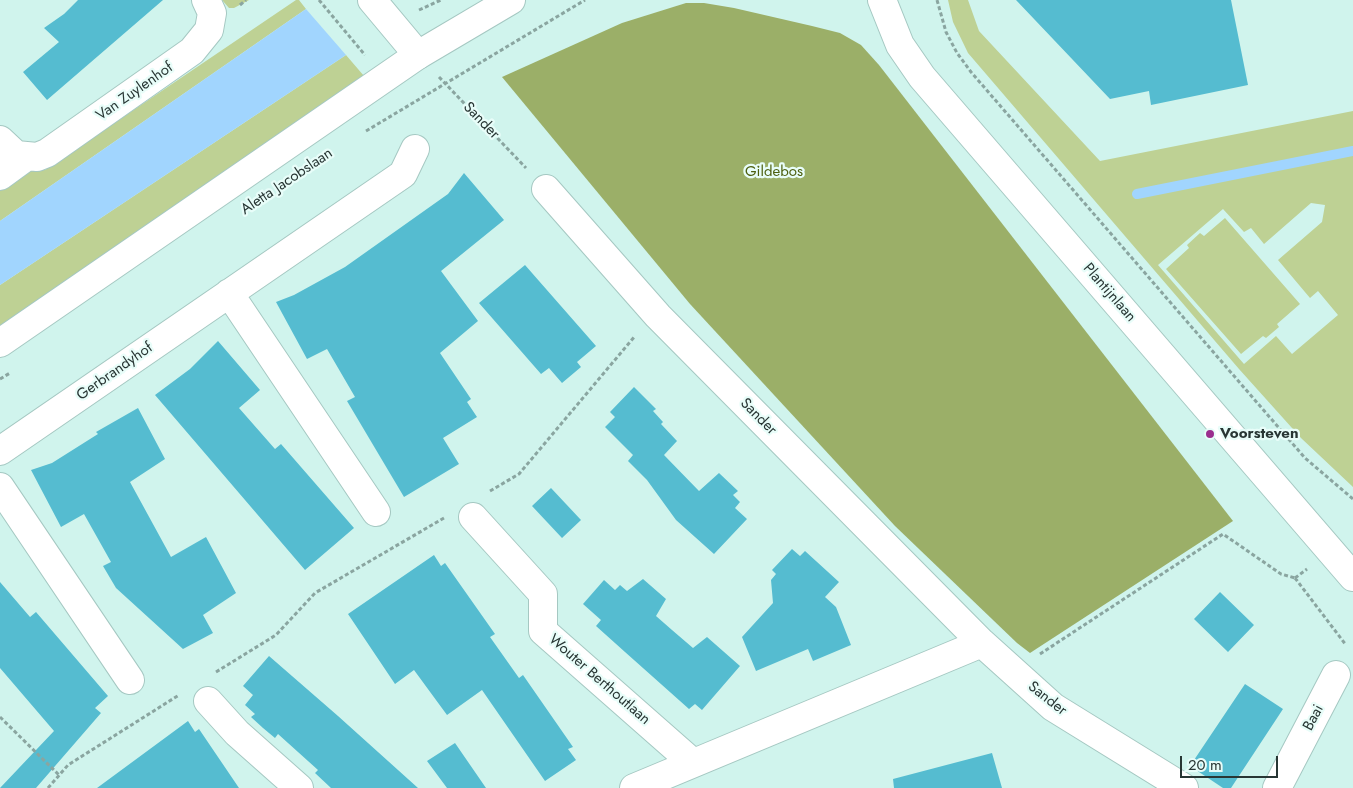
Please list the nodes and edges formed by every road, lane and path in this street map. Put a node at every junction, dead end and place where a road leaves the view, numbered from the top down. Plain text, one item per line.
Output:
1 (206, 0) edge
2 (372, 0) edge
3 (511, 0) edge
4 (585, 0) edge
5 (882, 0) edge
6 (937, 0) edge
7 (418, 55) junction
8 (445, 84) junction
9 (362, 133) dead end
10 (0, 140) edge
11 (415, 149) dead end
12 (26, 157) junction
13 (0, 176) edge
14 (546, 188) joint
15 (229, 293) junction
16 (658, 316) junction
17 (0, 343) edge
18 (16, 368) dead end
19 (0, 380) edge
20 (0, 451) edge
21 (0, 487) edge
22 (487, 493) dead end
23 (1353, 499) edge
24 (376, 512) dead end
25 (460, 517) joint
26 (1353, 577) edge
27 (982, 643) junction
28 (1347, 646) dead end
29 (1013, 672) junction
30 (212, 674) dead end
31 (1336, 675) dead end
32 (130, 680) dead end
33 (182, 693) dead end
34 (208, 701) dead end
35 (0, 717) edge
36 (693, 763) junction
37 (60, 775) junction
38 (48, 788) edge
39 (299, 788) edge
40 (634, 788) edge
41 (1184, 788) edge
42 (1277, 788) edge

1 - 12 street, Van Zuylenhof
2 - 7 street
3 - 7 street, Aletta Jacobslaan
4 - 8 path
5 - 26 street, Plantijnlaan
6 - 23 path
7 - 8 path, Sander
7 - 17 street, Aletta Jacobslaan
8 - 9 path
8 - 14 path, Sander
10 - 12 street
11 - 15 street, Gerbrandyhof
12 - 13 street, Van Zuylenhof
14 - 16 street, Sander
15 - 20 street, Gerbrandyhof
15 - 24 street
16 - 22 path
16 - 27 street, Sander
18 - 19 path
21 - 32 street
25 - 30 path
25 - 36 street, Wouter Berthoutlaan
27 - 29 street, Sander
27 - 36 street
28 - 29 path
29 - 41 street, Sander
31 - 42 street, Baai
33 - 37 path
34 - 39 street
35 - 37 path
36 - 40 street
37 - 38 path

